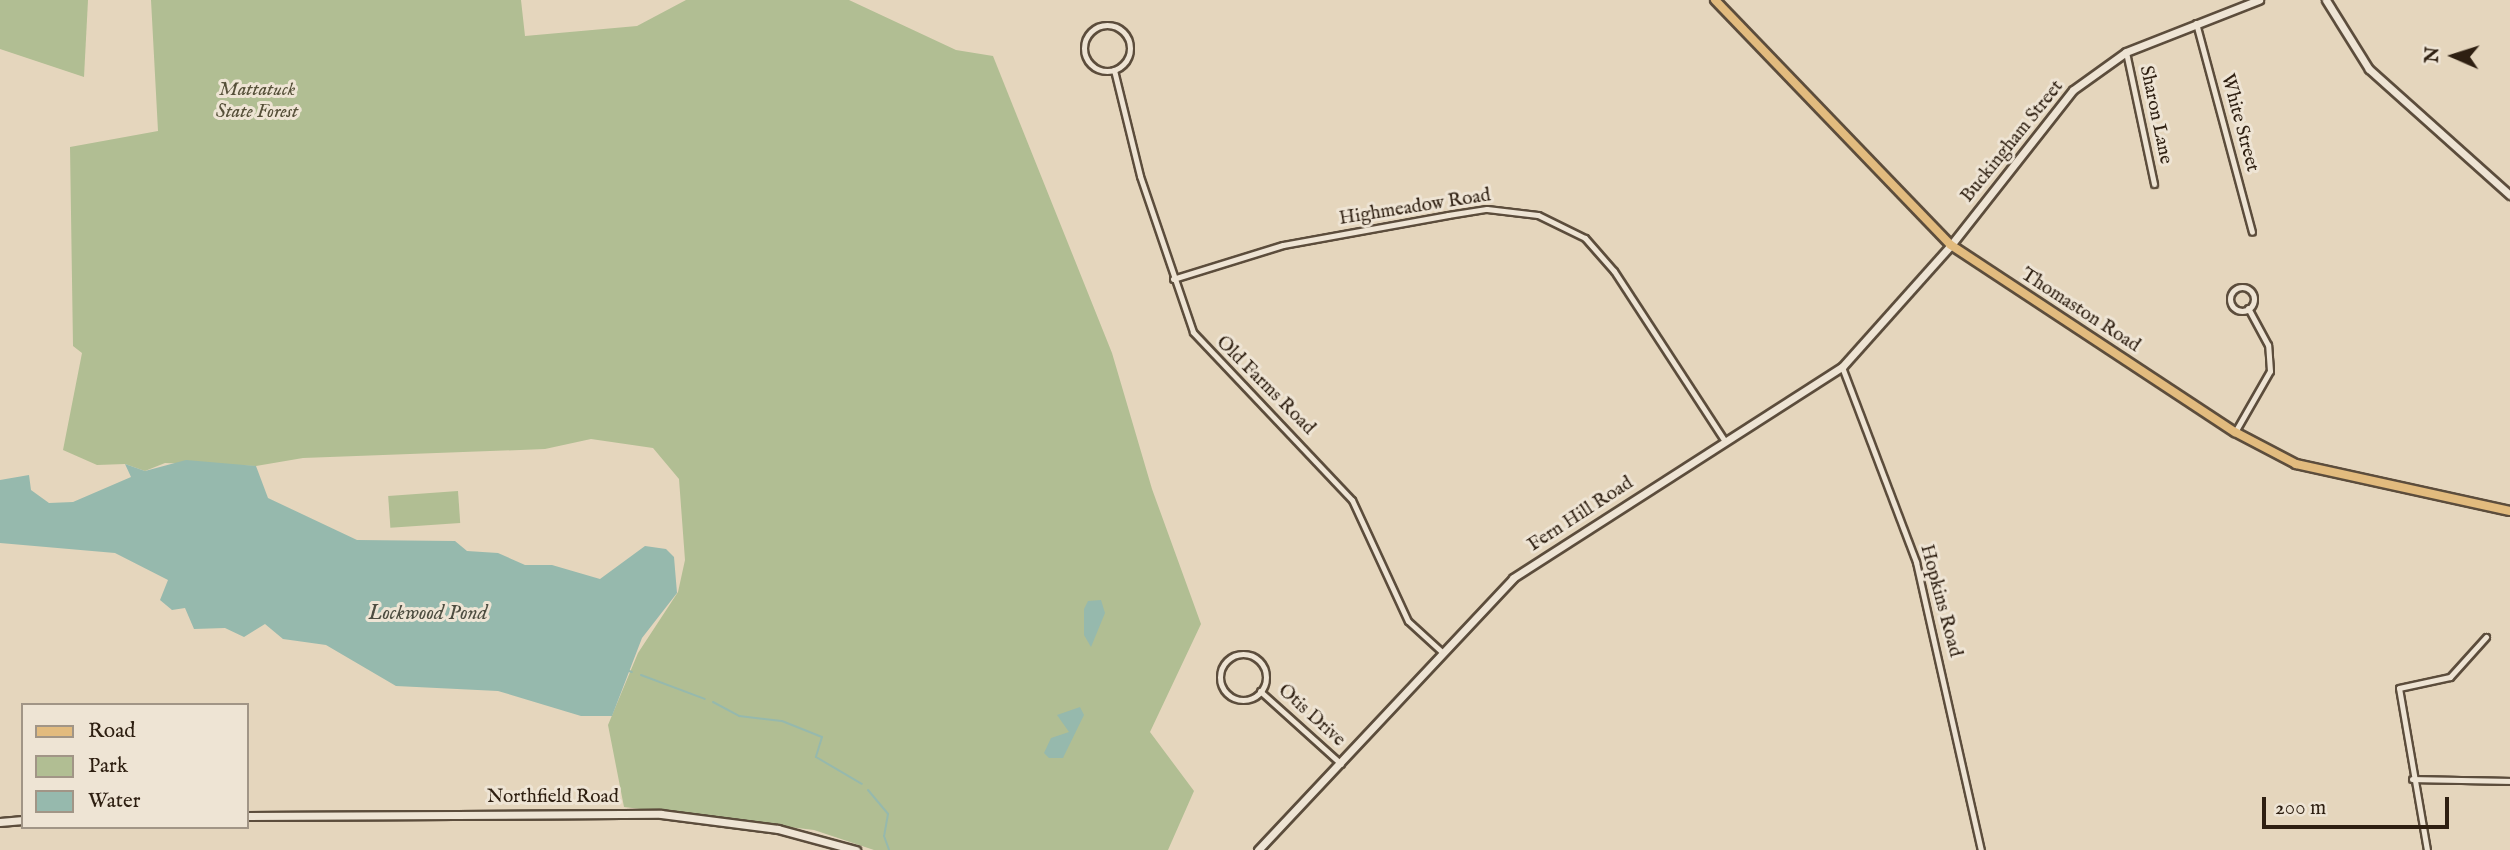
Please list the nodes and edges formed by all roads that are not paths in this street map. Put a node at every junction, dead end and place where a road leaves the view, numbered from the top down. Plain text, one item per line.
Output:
1 (1715, 0) edge
2 (2259, 0) edge
3 (2326, 0) edge
4 (2196, 23) junction
5 (2126, 52) junction
6 (1114, 70) junction
7 (2154, 184) dead end
8 (2510, 195) edge
9 (2252, 232) dead end
10 (1951, 245) junction
11 (1172, 279) junction
12 (2248, 309) junction
13 (1842, 367) junction
14 (2235, 432) junction
15 (1724, 440) junction
16 (2510, 511) edge
17 (2486, 637) dead end
18 (1442, 652) junction
19 (1260, 691) junction
20 (1341, 764) junction
21 (2412, 779) junction
22 (2510, 781) edge
23 (248, 816) edge
24 (21, 820) edge
25 (0, 822) edge
26 (856, 850) edge
27 (1258, 850) edge
28 (1981, 850) edge
29 (2427, 850) edge

1 - 10 main road, Thomaston Road
2 - 4 street, Buckingham Street
3 - 8 street
4 - 5 street, Buckingham Street
4 - 9 street, White Street
5 - 7 street, Sharon Lane
5 - 10 street, Buckingham Street
6 - 6 street
6 - 11 street, Old Farms Road
10 - 13 street, Fern Hill Road
10 - 14 main road, Thomaston Road
11 - 15 street, Highmeadow Road
11 - 18 street, Old Farms Road
12 - 12 street
12 - 14 street
13 - 15 street, Fern Hill Road
13 - 28 street, Hopkins Road
14 - 16 main road, Thomaston Road
15 - 18 street, Fern Hill Road
17 - 21 street
18 - 20 street, Fern Hill Road
19 - 19 street, Otis Drive
19 - 20 street, Otis Drive
20 - 27 street, Fern Hill Road
21 - 22 street
21 - 29 street
23 - 26 street, Northfield Road
24 - 25 street

